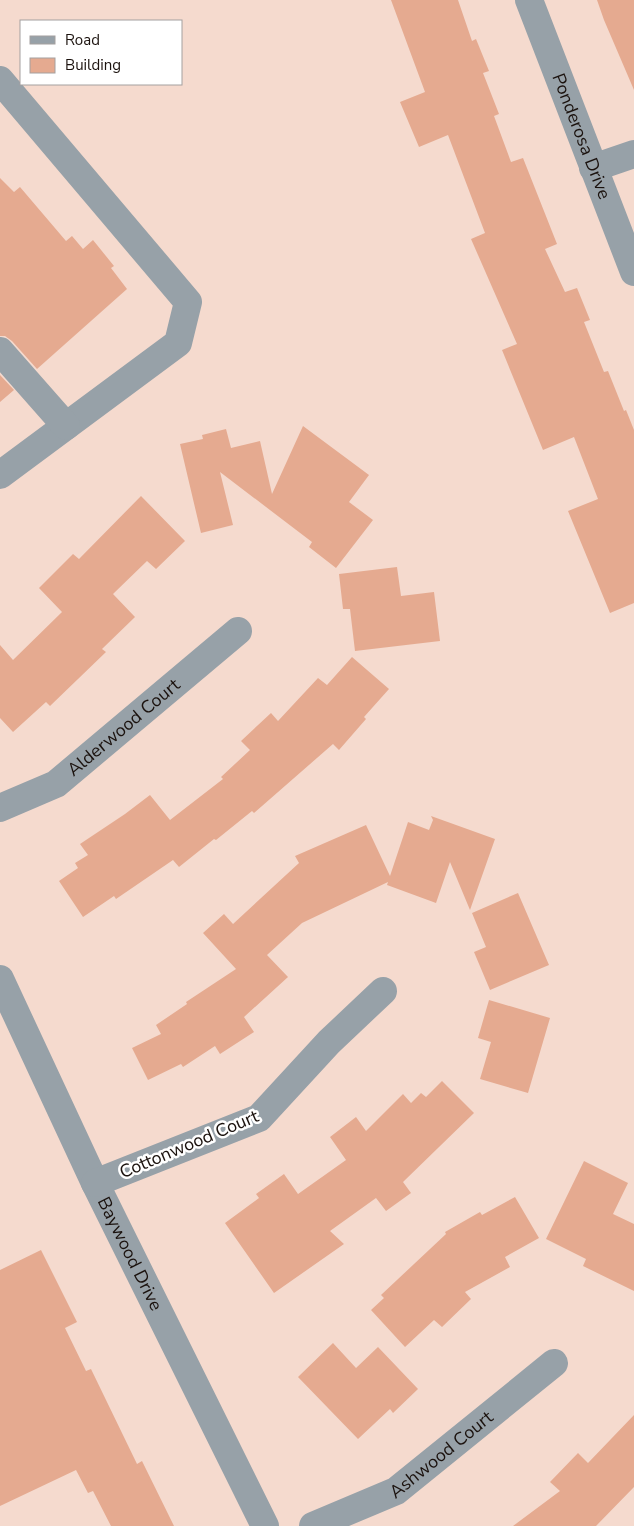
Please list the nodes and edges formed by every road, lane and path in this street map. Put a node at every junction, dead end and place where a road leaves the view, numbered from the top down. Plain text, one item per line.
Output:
1 (529, 0) edge
2 (0, 80) edge
3 (634, 154) edge
4 (593, 168) junction
5 (634, 272) edge
6 (0, 351) edge
7 (66, 426) junction
8 (0, 475) edge
9 (238, 631) dead end
10 (0, 808) edge
11 (0, 979) edge
12 (382, 991) dead end
13 (96, 1183) junction
14 (554, 1363) dead end
15 (265, 1526) edge
16 (313, 1526) edge

1 - 4 street, Ponderosa Drive
2 - 7 street
3 - 4 street
4 - 5 street, Ponderosa Drive
6 - 7 street
7 - 8 street
9 - 10 street, Alderwood Court
11 - 13 street, Baywood Drive
12 - 13 street, Cottonwood Court
13 - 15 street, Baywood Drive
14 - 16 street, Ashwood Court

